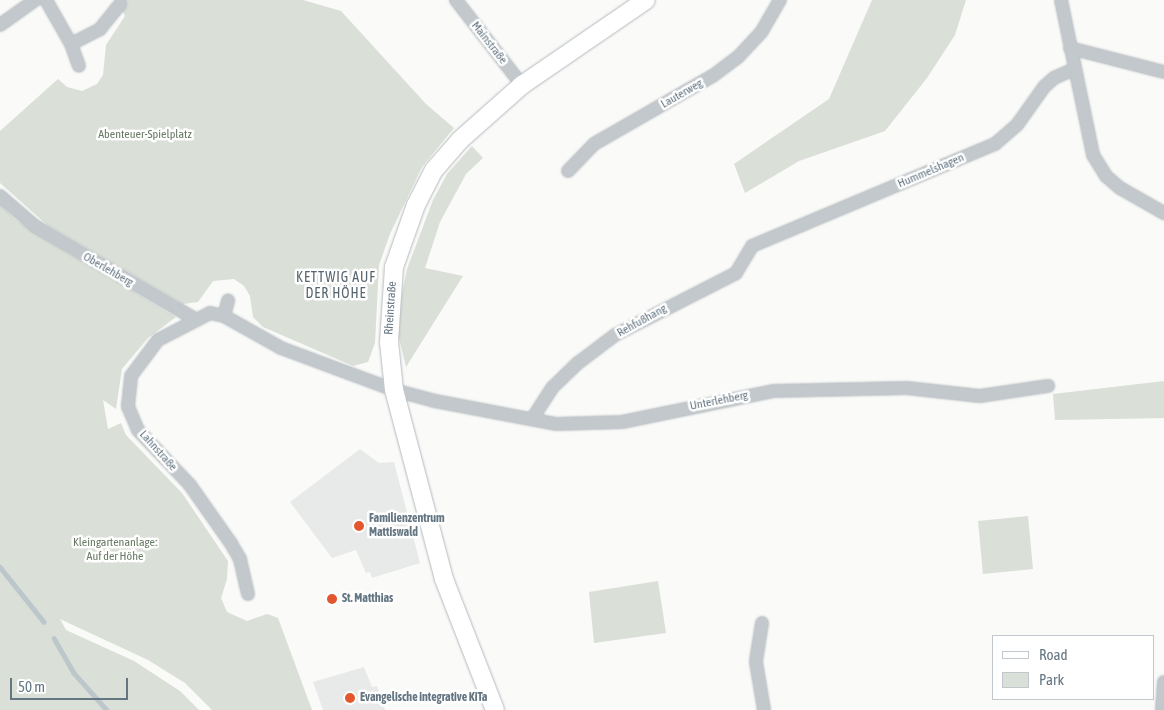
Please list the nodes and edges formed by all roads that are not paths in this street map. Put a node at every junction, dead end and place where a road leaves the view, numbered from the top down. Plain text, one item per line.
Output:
1 (35, 0) edge
2 (46, 0) edge
3 (456, 0) edge
4 (646, 0) edge
5 (780, 0) edge
6 (1061, 0) edge
7 (120, 4) dead end
8 (0, 25) edge
9 (72, 44) junction
10 (1070, 48) junction
11 (79, 66) dead end
12 (1074, 69) junction
13 (1164, 72) edge
14 (522, 85) junction
15 (568, 171) dead end
16 (0, 196) edge
17 (1164, 214) edge
18 (764, 241) joint
19 (228, 301) dead end
20 (224, 316) junction
21 (195, 319) junction
22 (1048, 386) dead end
23 (394, 390) junction
24 (532, 420) junction
25 (248, 594) dead end
26 (762, 623) dead end
27 (1164, 682) edge
28 (495, 710) edge
29 (764, 710) edge
30 (1162, 710) edge

1 - 8 street
2 - 9 street
3 - 14 street, Mainstraße
4 - 14 street, Rheinstraße
5 - 15 street, Lauterweg
6 - 10 street
7 - 9 street
9 - 11 street
10 - 12 street
10 - 13 street
12 - 17 street
12 - 18 street, Hummelshagen
14 - 23 street, Rheinstraße
16 - 21 street, Oberlehberg
18 - 24 street, Rehfußhang
19 - 20 street
20 - 21 street
20 - 23 street
21 - 25 street, Lahnstraße
22 - 24 street, Unterlehberg
23 - 24 street, Unterlehberg
23 - 28 street, Rheinstraße
26 - 29 street
27 - 30 street

